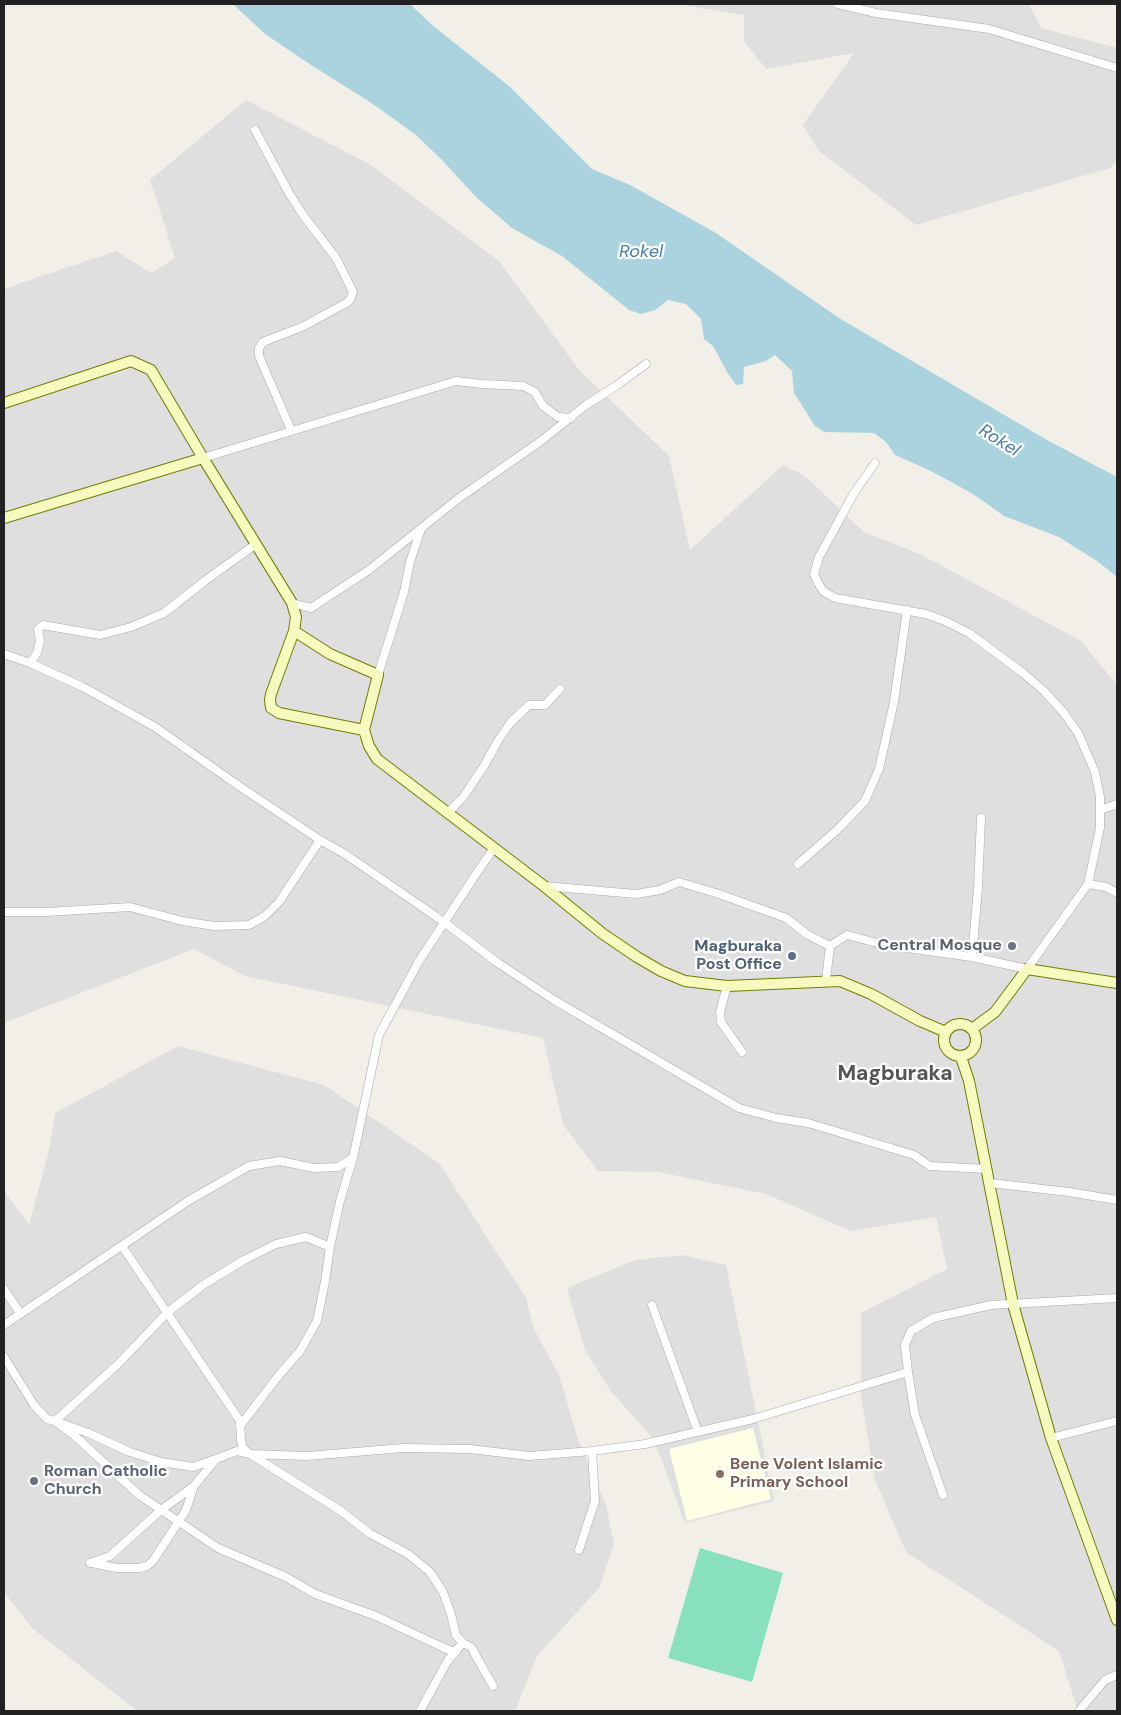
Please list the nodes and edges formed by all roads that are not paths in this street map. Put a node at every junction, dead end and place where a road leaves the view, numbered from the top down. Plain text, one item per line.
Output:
1 (838, 4) edge
2 (1117, 68) edge
3 (255, 130) dead end
4 (646, 364) dead end
5 (4, 403) edge
6 (571, 418) junction
7 (291, 430) junction
8 (203, 458) junction
9 (875, 463) dead end
10 (4, 518) edge
11 (421, 529) junction
12 (256, 544) junction
13 (292, 603) junction
14 (907, 610) junction
15 (294, 630) junction
16 (4, 654) edge
17 (30, 663) junction
18 (378, 675) junction
19 (560, 689) dead end
20 (364, 730) junction
21 (1117, 804) edge
22 (1100, 810) junction
23 (448, 813) junction
24 (982, 818) dead end
25 (320, 840) junction
26 (494, 848) junction
27 (798, 864) dead end
28 (1088, 884) junction
29 (544, 886) junction
30 (1117, 893) edge
31 (4, 912) edge
32 (444, 922) junction
33 (830, 946) junction
34 (972, 956) junction
35 (1027, 970) junction
36 (826, 980) junction
37 (1117, 983) edge
38 (727, 986) junction
39 (972, 1029) junction
40 (946, 1032) junction
41 (742, 1052) dead end
42 (961, 1057) junction
43 (353, 1158) junction
44 (986, 1169) junction
45 (990, 1183) junction
46 (1117, 1200) edge
47 (122, 1246) junction
48 (330, 1247) junction
49 (4, 1289) edge
50 (1117, 1298) edge
51 (1013, 1304) junction
52 (652, 1305) dead end
53 (168, 1312) junction
54 (20, 1313) junction
55 (4, 1325) edge
56 (4, 1357) edge
57 (908, 1372) junction
58 (55, 1421) junction
59 (1117, 1421) edge
60 (240, 1426) junction
61 (698, 1432) junction
62 (1051, 1438) junction
63 (592, 1451) junction
64 (250, 1454) junction
65 (216, 1459) junction
66 (194, 1486) junction
67 (943, 1495) dead end
68 (161, 1510) junction
69 (179, 1522) junction
70 (579, 1550) dead end
71 (1114, 1597) edge
72 (1117, 1620) edge
73 (463, 1642) junction
74 (1117, 1675) edge
75 (493, 1686) dead end
76 (420, 1711) edge
77 (1079, 1711) edge

1 - 2 street
3 - 7 street
4 - 6 street
5 - 8 street
6 - 7 street
6 - 11 street
7 - 8 street
8 - 10 street
8 - 12 street
9 - 14 street
11 - 13 street
11 - 18 street
12 - 13 street
12 - 17 street
13 - 15 street
14 - 22 street
14 - 27 street
15 - 18 street
15 - 20 street
16 - 17 street
17 - 25 street
18 - 20 street
19 - 23 street
20 - 23 street
21 - 22 street
22 - 28 street
23 - 26 street
24 - 34 street
25 - 31 street
25 - 32 street
26 - 29 street
26 - 32 street
28 - 30 street
28 - 35 street
29 - 33 street
29 - 38 street
32 - 43 street
32 - 44 street
33 - 34 street
33 - 36 street
34 - 35 street
35 - 37 street
35 - 39 street
36 - 38 street
36 - 40 street
38 - 41 street
39 - 40 street
39 - 42 street
40 - 42 street
42 - 44 street
43 - 47 street
43 - 48 street
44 - 45 street
45 - 46 street
45 - 51 street
47 - 53 street
47 - 54 street
48 - 53 street
48 - 60 street
49 - 54 street
50 - 51 street
51 - 57 street
51 - 62 street
52 - 61 street
53 - 58 street
53 - 60 street
54 - 55 street
56 - 58 street
57 - 61 street
57 - 67 street
58 - 65 street
58 - 68 street
59 - 62 street
60 - 64 street
61 - 63 street
62 - 71 street
63 - 64 street
63 - 70 street
64 - 65 street
64 - 73 street
65 - 66 street
66 - 68 street
66 - 69 street
68 - 69 street
68 - 69 street
69 - 73 street
71 - 72 street
73 - 75 street
73 - 76 street
74 - 77 street

